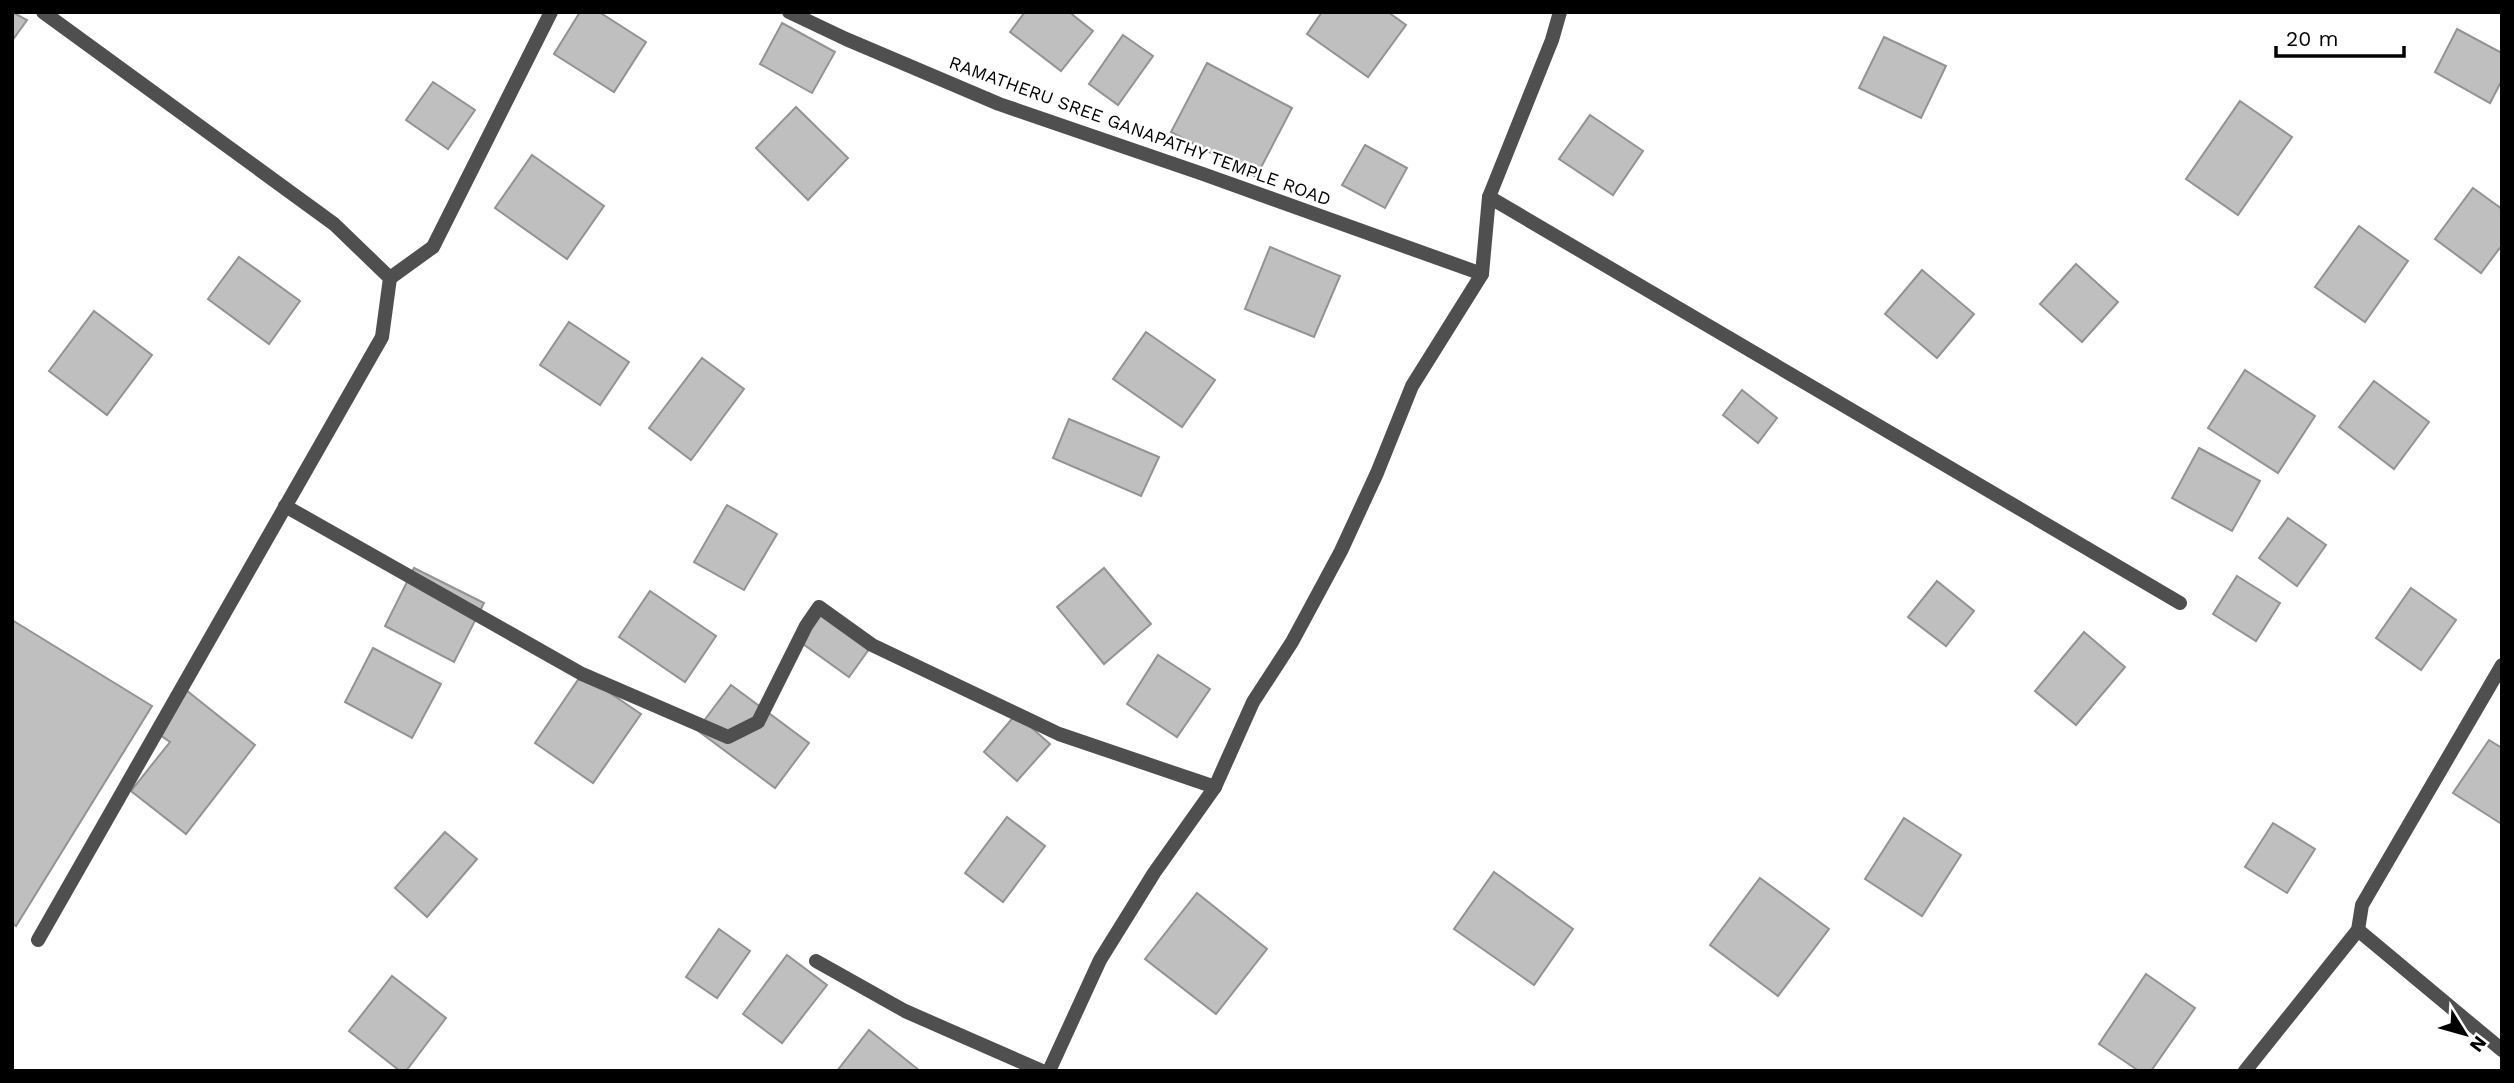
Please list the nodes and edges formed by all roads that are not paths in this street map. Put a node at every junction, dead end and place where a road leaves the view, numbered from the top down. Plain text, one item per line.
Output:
1 (43, 12) edge
2 (551, 12) edge
3 (789, 12) edge
4 (1560, 12) edge
5 (1489, 197) junction
6 (1482, 274) junction
7 (390, 278) junction
8 (285, 506) junction
9 (2180, 603) dead end
10 (2502, 665) edge
11 (1214, 787) junction
12 (2358, 930) junction
13 (38, 940) dead end
14 (816, 961) dead end
15 (2502, 1050) edge
16 (1042, 1071) edge
17 (1049, 1071) edge
18 (2245, 1071) edge

1 - 7 street
2 - 7 street
3 - 6 street, RAMATHERU SREE GANAPATHY TEMPLE ROAD
4 - 5 street
5 - 6 street
5 - 9 street
6 - 11 street
7 - 8 street
8 - 11 street
8 - 13 street
10 - 12 street
11 - 17 street
12 - 15 street
12 - 18 street
14 - 16 street

